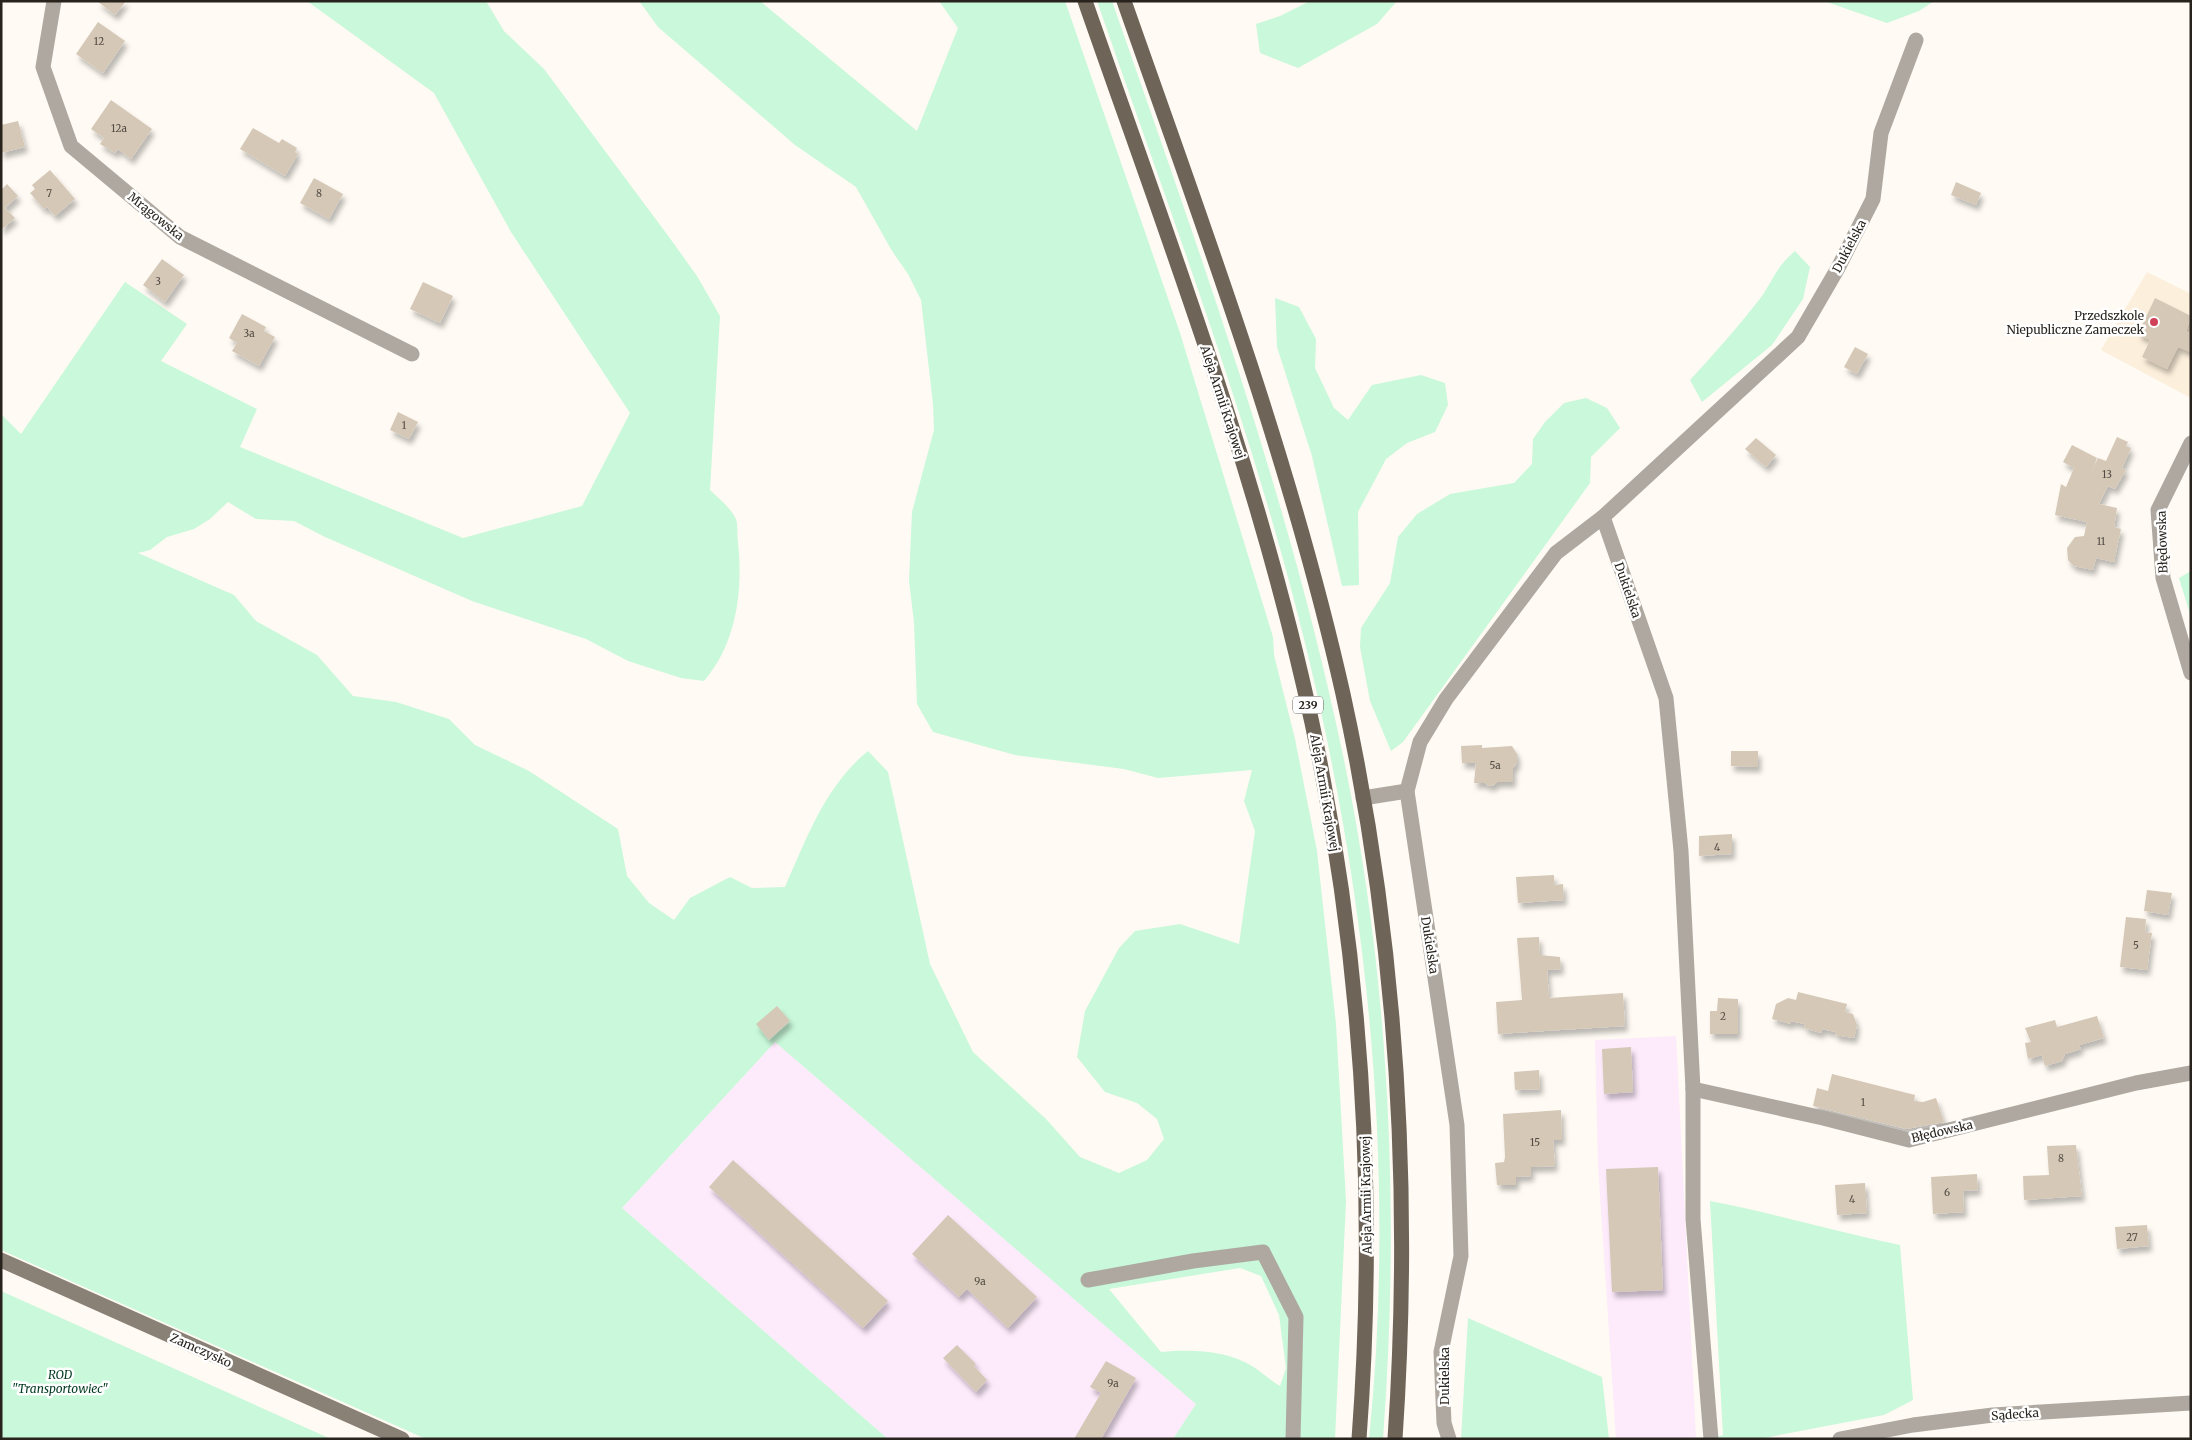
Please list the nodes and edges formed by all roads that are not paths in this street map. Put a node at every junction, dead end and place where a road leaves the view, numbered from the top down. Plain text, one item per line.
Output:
1 (54, 1) edge
2 (1085, 1) edge
3 (1124, 1) edge
4 (1916, 40) dead end
5 (412, 354) dead end
6 (2191, 443) edge
7 (1603, 517) junction
8 (2191, 674) edge
9 (1407, 791) junction
10 (1364, 798) junction
11 (2191, 1074) edge
12 (1693, 1089) junction
13 (1, 1260) edge
14 (1088, 1280) dead end
15 (2191, 1403) edge
16 (402, 1439) edge
17 (1293, 1439) edge
18 (1359, 1439) edge
19 (1395, 1439) edge
20 (1449, 1439) edge
21 (1711, 1439) edge
22 (1840, 1439) edge

1 - 5 street, Mrągowska
2 - 18 main road, Aleja Armii Krajowej / 239
3 - 10 main road
4 - 7 street, Dukielska
6 - 8 street, Błędowska
7 - 9 street, Dukielska
7 - 12 street, Dukielska
9 - 10 street
9 - 20 street, Dukielska
10 - 19 main road
11 - 12 street, Błędowska
12 - 21 street, Dukielska
13 - 16 street, Zamczysko
14 - 17 street
15 - 22 street, Sądecka

